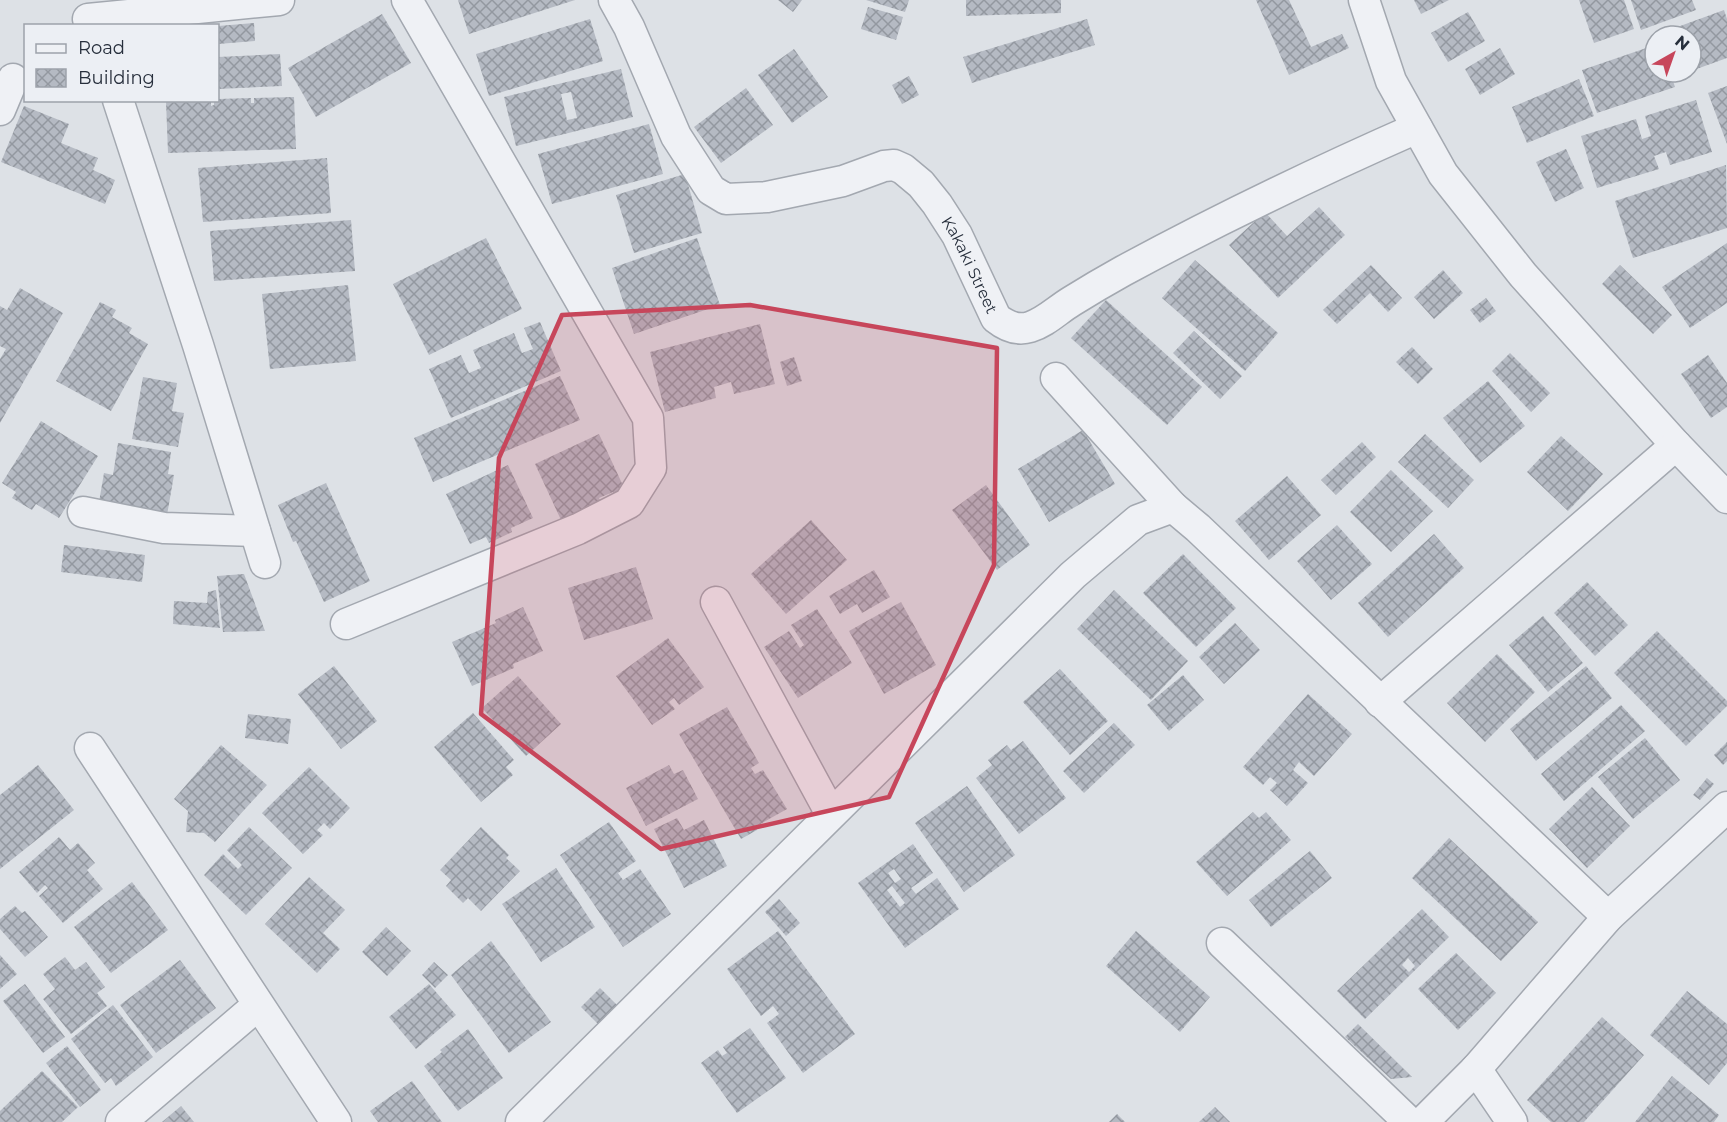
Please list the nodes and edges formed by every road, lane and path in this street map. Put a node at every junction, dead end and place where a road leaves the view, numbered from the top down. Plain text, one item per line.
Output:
1 (279, 0) edge
2 (407, 0) edge
3 (614, 0) edge
4 (1364, 0) edge
5 (86, 15) edge
6 (13, 79) edge
7 (119, 102) edge
8 (0, 110) edge
9 (1417, 128) junction
10 (1056, 378) dead end
11 (1676, 445) junction
12 (1727, 498) edge
13 (1173, 507) junction
14 (83, 512) dead end
15 (255, 531) junction
16 (265, 563) dead end
17 (716, 602) dead end
18 (346, 624) dead end
19 (1380, 702) junction
20 (90, 748) dead end
21 (1727, 807) edge
22 (831, 814) junction
23 (1608, 917) junction
24 (1222, 943) dead end
25 (258, 1005) junction
26 (1476, 1069) junction
27 (121, 1122) edge
28 (336, 1122) edge
29 (521, 1122) edge
30 (1409, 1122) edge
31 (1423, 1122) edge
32 (1512, 1122) edge

1 - 5 street
2 - 18 street
3 - 9 street, Kakaki Street
4 - 9 street
6 - 8 street
7 - 15 street
9 - 11 street
10 - 13 street
11 - 12 street
11 - 19 street
13 - 19 street
13 - 22 street
14 - 15 street
15 - 16 street
17 - 22 street
19 - 23 street
20 - 25 street
21 - 23 street
22 - 29 street
23 - 26 street
24 - 30 street
25 - 27 street
25 - 28 street
26 - 31 street
26 - 32 street

